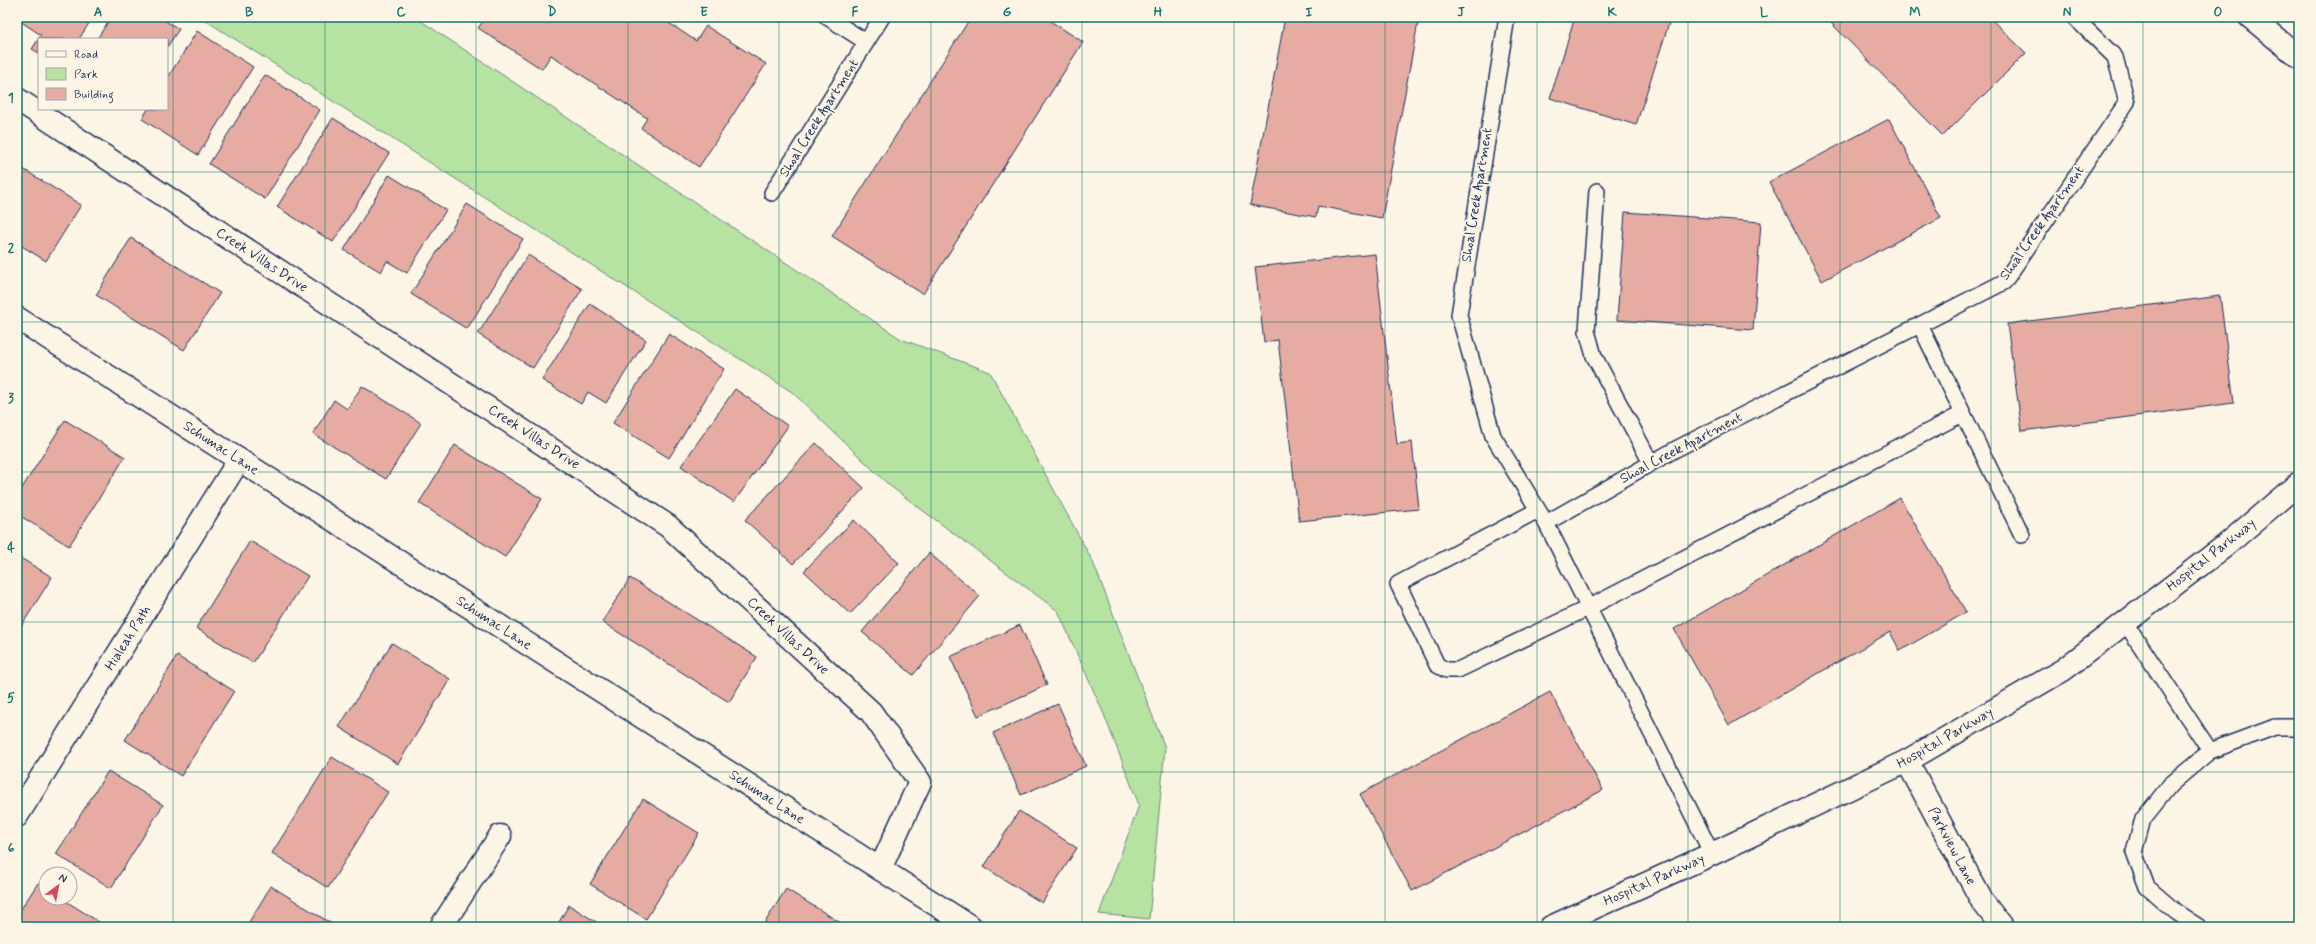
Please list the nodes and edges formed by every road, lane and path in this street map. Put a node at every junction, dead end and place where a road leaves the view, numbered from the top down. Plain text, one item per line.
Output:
1 (827, 17) edge
2 (882, 17) edge
3 (1507, 17) edge
4 (2074, 17) edge
5 (2250, 17) edge
6 (866, 42) junction
7 (2299, 57) edge
8 (17, 99) edge
9 (1597, 191) dead end
10 (772, 193) dead end
11 (17, 318) edge
12 (1920, 325) junction
13 (1962, 414) junction
14 (239, 460) junction
15 (1651, 463) junction
16 (2299, 483) edge
17 (1542, 517) junction
18 (2022, 535) dead end
19 (1588, 608) junction
20 (2125, 622) junction
21 (2299, 728) edge
22 (2210, 751) junction
23 (1908, 761) junction
24 (17, 816) edge
25 (500, 836) dead end
26 (1712, 854) junction
27 (880, 869) junction
28 (441, 927) edge
29 (971, 927) edge
30 (1551, 927) edge
31 (2002, 927) edge
32 (2199, 927) edge

1 - 6 lane, Shoal Creek Apartment
2 - 6 lane, Shoal Creek Apartment
3 - 17 lane, Shoal Creek Apartment
4 - 12 lane, Shoal Creek Apartment
5 - 7 street
6 - 10 lane, Shoal Creek Apartment
8 - 27 street, Creek Villas Drive
9 - 15 lane
11 - 14 street, Schumac Lane
12 - 13 lane
12 - 15 lane, Shoal Creek Apartment
13 - 18 lane
13 - 19 lane
14 - 24 street, Hialeah Path
14 - 27 street, Schumac Lane
15 - 17 lane, Shoal Creek Apartment
16 - 20 street, Hospital Parkway
17 - 19 lane
17 - 19 lane
19 - 26 lane
20 - 22 lane
20 - 23 street, Hospital Parkway
21 - 22 lane
22 - 32 lane
23 - 26 street, Hospital Parkway
23 - 31 street, Parkview Lane
25 - 28 street
26 - 30 street, Hospital Parkway
27 - 29 street, Schumac Lane

